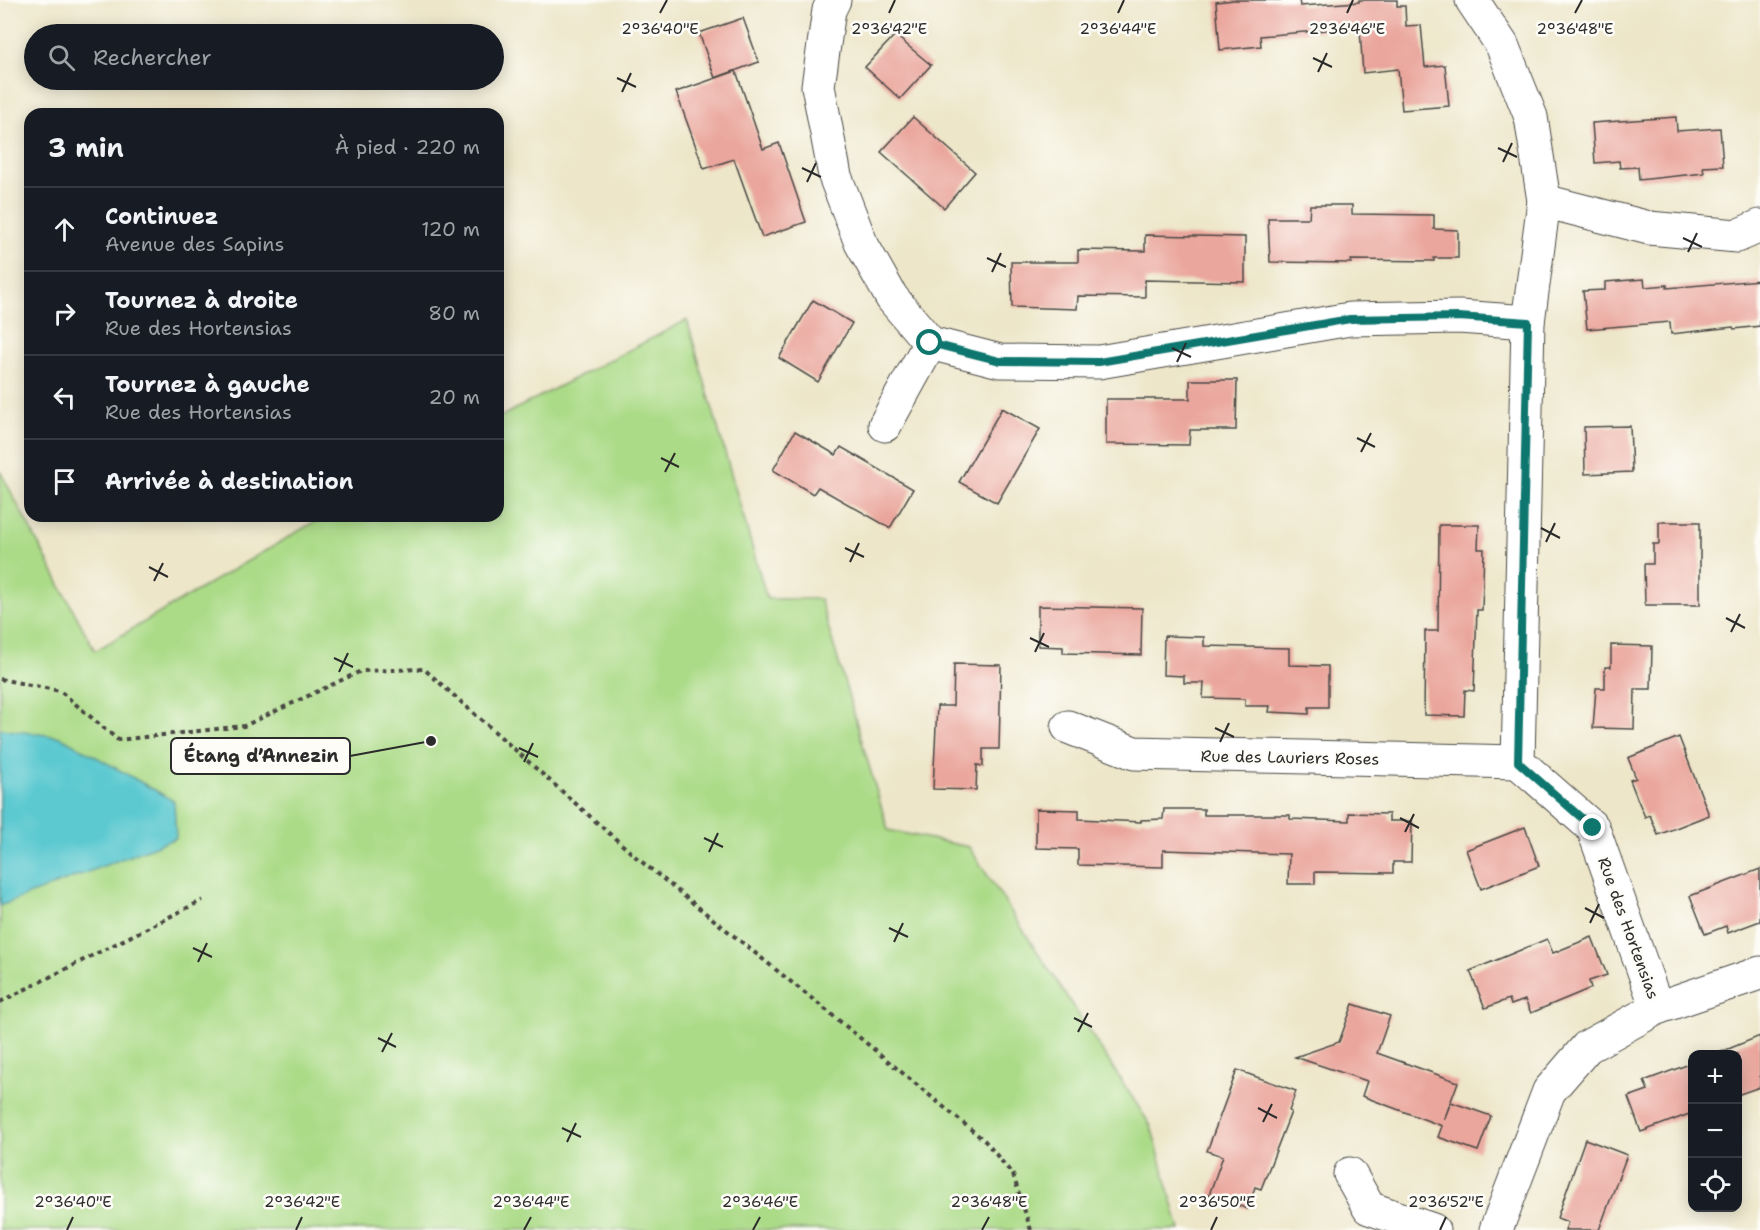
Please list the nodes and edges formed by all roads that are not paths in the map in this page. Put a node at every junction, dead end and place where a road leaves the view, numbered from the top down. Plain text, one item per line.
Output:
1 (834, 0) edge
2 (1472, 0) edge
3 (1544, 201) junction
4 (1760, 226) edge
5 (1528, 322) junction
6 (930, 343) junction
7 (885, 425) dead end
8 (1068, 727) dead end
9 (1518, 762) junction
10 (1760, 973) edge
11 (1657, 1008) junction
12 (1350, 1174) dead end
13 (1434, 1230) edge
14 (1496, 1230) edge

1 - 6 street
2 - 3 street
3 - 4 street
3 - 5 street
5 - 6 street
5 - 9 street
6 - 7 street
8 - 9 street, Rue des Lauriers Roses
9 - 11 street, Rue des Hortensias
10 - 11 street
11 - 14 street
12 - 13 street

